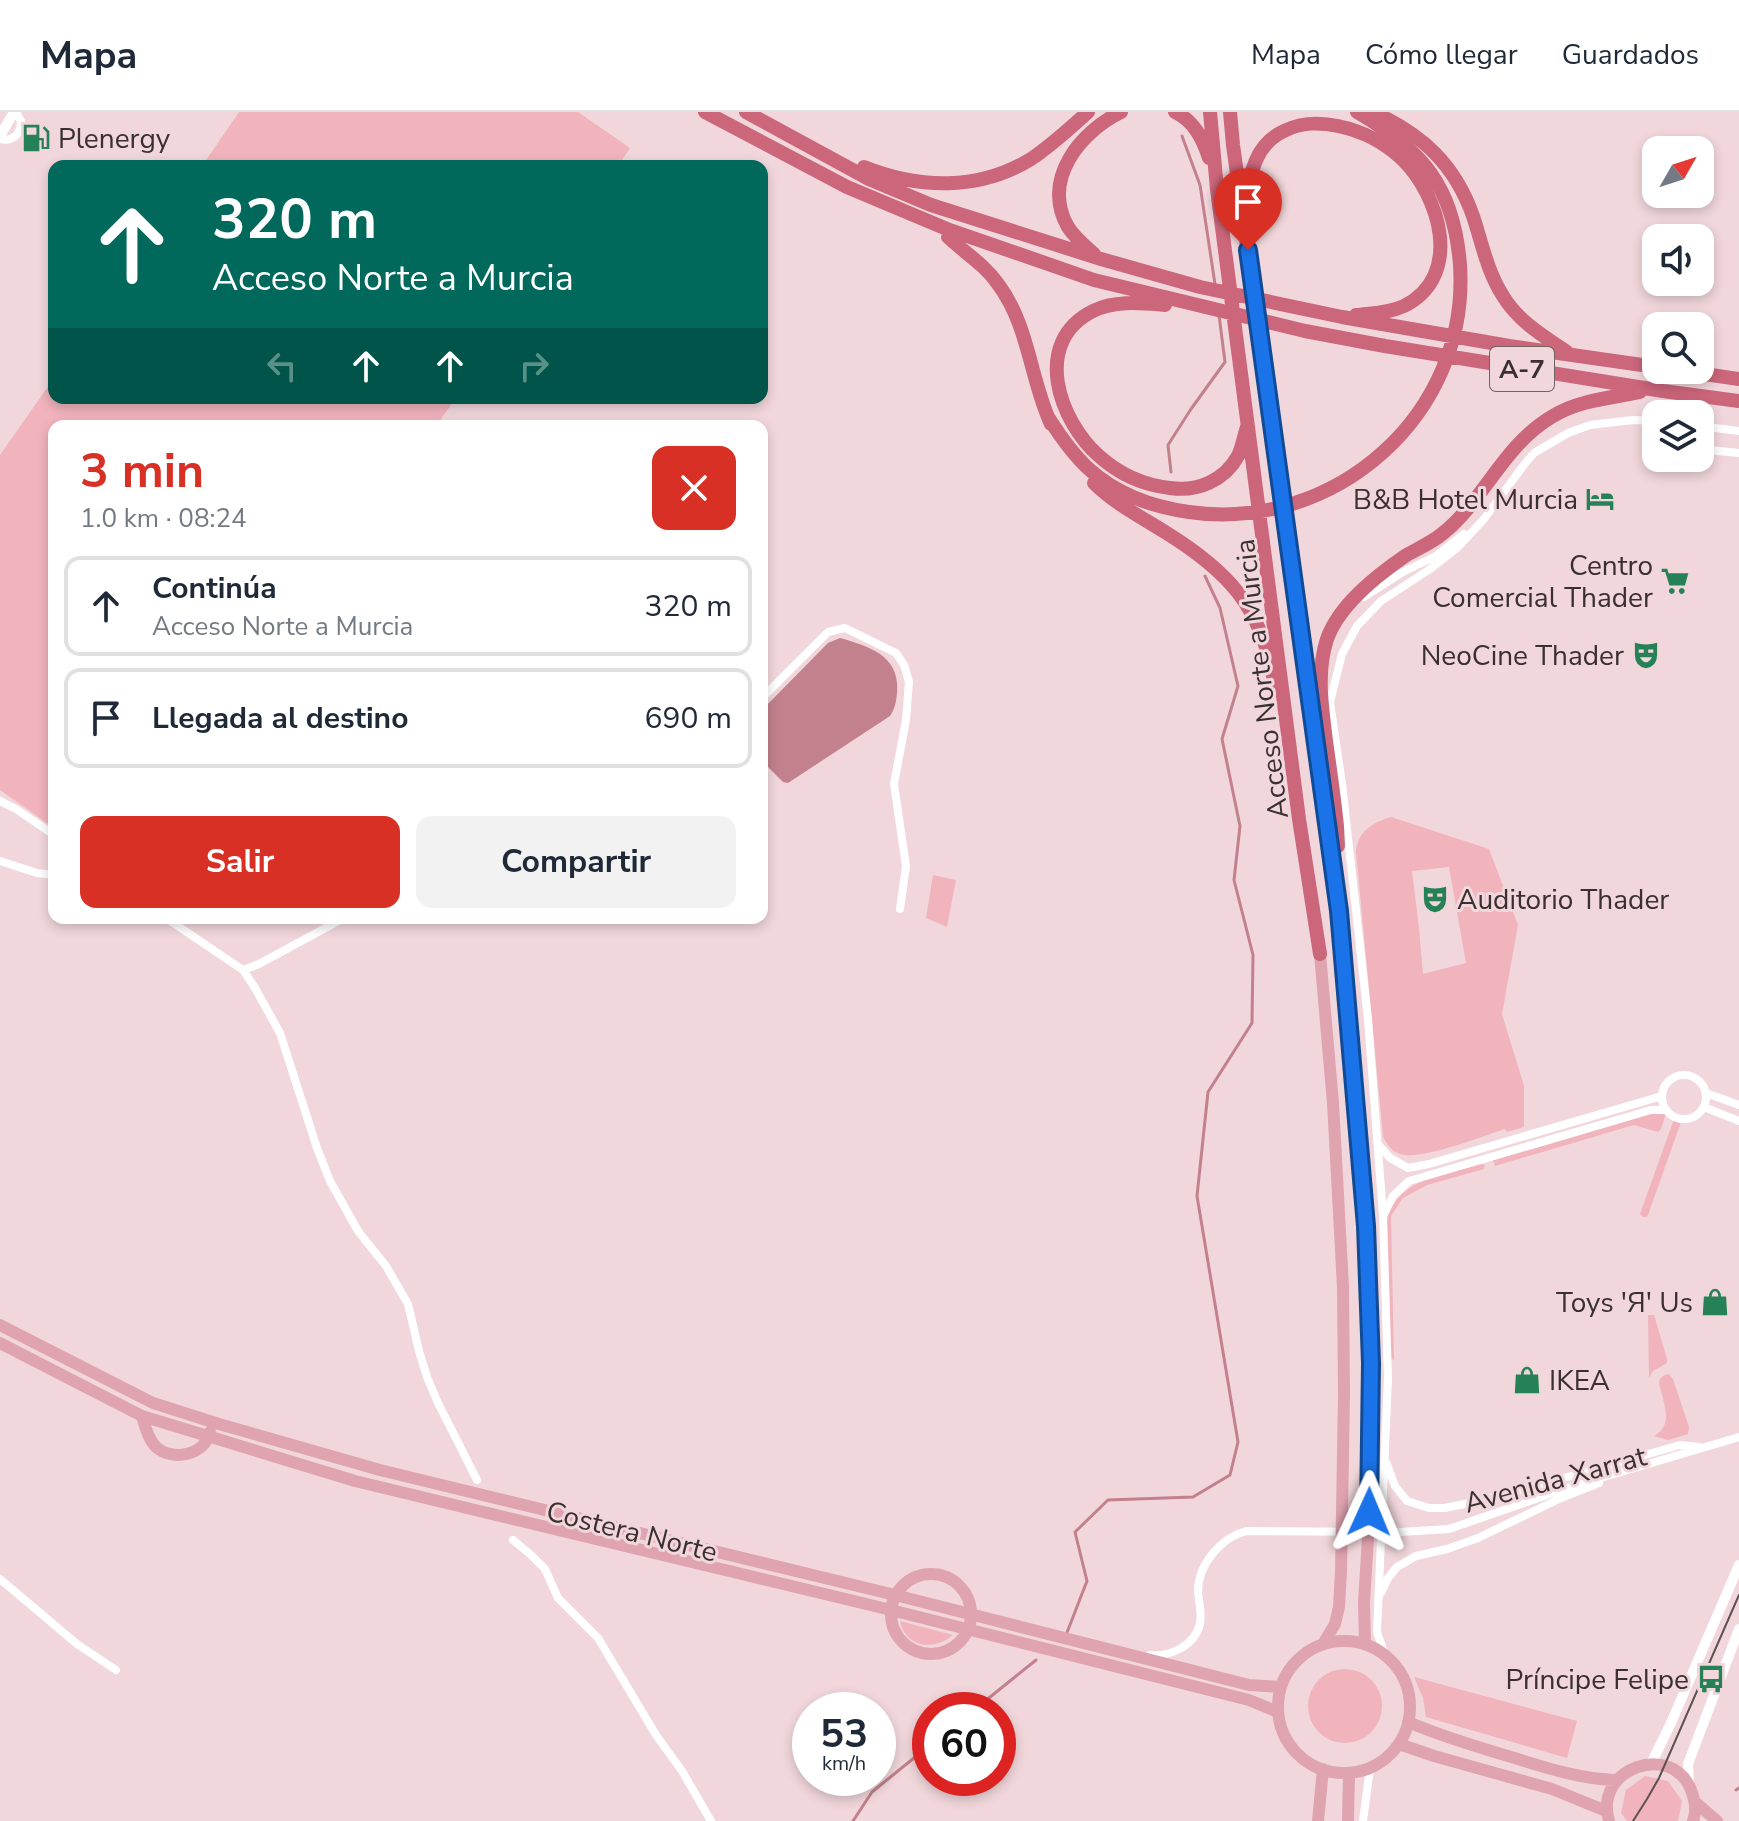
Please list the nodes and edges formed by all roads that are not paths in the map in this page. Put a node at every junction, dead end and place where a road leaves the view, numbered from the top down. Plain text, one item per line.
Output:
1 (15, 112) edge
2 (705, 112) edge
3 (746, 112) edge
4 (1088, 112) edge
5 (1121, 112) edge
6 (1175, 112) edge
7 (1210, 112) edge
8 (1217, 112) edge
9 (1230, 112) edge
10 (1357, 112) edge
11 (1373, 112) edge
12 (769, 125) junction
13 (0, 138) edge
14 (847, 187) junction
15 (1217, 189) junction
16 (948, 237) junction
17 (1101, 259) junction
18 (1253, 287) junction
19 (1165, 305) junction
20 (1195, 309) junction
21 (1342, 317) junction
22 (1306, 335) junction
23 (1571, 354) junction
24 (1642, 365) edge
25 (1714, 375) edge
26 (1739, 379) edge
27 (1663, 391) junction
28 (1640, 392) junction
29 (1739, 401) edge
30 (1048, 417) junction
31 (1642, 420) edge
32 (1248, 423) junction
33 (1714, 428) edge
34 (1739, 431) edge
35 (1714, 450) edge
36 (1739, 453) edge
37 (1484, 519) junction
38 (1338, 619) junction
39 (768, 692) edge
40 (0, 801) edge
41 (1299, 819) junction
42 (48, 831) edge
43 (0, 861) edge
44 (48, 874) edge
45 (900, 909) dead end
46 (1339, 911) junction
47 (175, 924) edge
48 (333, 924) edge
49 (1320, 954) junction
50 (243, 970) junction
51 (1706, 1093) junction
52 (1662, 1096) junction
53 (1739, 1105) edge
54 (1704, 1107) junction
55 (1357, 1110) joint
56 (1666, 1110) junction
57 (1739, 1121) edge
58 (1378, 1143) junction
59 (1383, 1215) junction
60 (0, 1325) edge
61 (0, 1343) edge
62 (142, 1416) junction
63 (211, 1421) junction
64 (1739, 1437) edge
65 (209, 1438) junction
66 (1704, 1447) junction
67 (1384, 1457) junction
68 (1656, 1461) junction
69 (477, 1480) dead end
70 (513, 1540) dead end
71 (1739, 1565) edge
72 (0, 1579) edge
73 (895, 1595) junction
74 (1379, 1597) junction
75 (891, 1610) junction
76 (971, 1615) junction
77 (968, 1629) junction
78 (1739, 1629) edge
79 (1323, 1644) junction
80 (1365, 1644) junction
81 (1108, 1651) junction
82 (1385, 1655) junction
83 (116, 1670) dead end
84 (1280, 1687) junction
85 (1278, 1712) junction
86 (1408, 1722) junction
87 (1399, 1744) junction
88 (1651, 1764) junction
89 (1370, 1768) junction
90 (1323, 1769) junction
91 (1349, 1773) junction
92 (1616, 1780) junction
93 (1689, 1785) junction
94 (1695, 1802) junction
95 (1608, 1816) edge
96 (711, 1821) edge
97 (1318, 1821) edge
98 (1348, 1821) edge
99 (1363, 1821) edge
100 (1693, 1821) edge
101 (1717, 1821) edge

1 - 13 street
2 - 14 highway, A-7
3 - 12 highway, A-7
4 - 12 highway
5 - 17 highway
6 - 15 highway
7 - 15 highway
8 - 49 highway, Acceso Norte a Murcia
9 - 18 highway, Acceso Norte a Murcia
10 - 30 highway
11 - 23 highway
12 - 17 highway, A-7
14 - 16 highway
14 - 20 highway, A-7
15 - 32 highway
16 - 19 highway
16 - 30 highway
17 - 21 highway, A-7
18 - 21 highway
18 - 46 highway, Acceso Norte a Murcia
19 - 20 highway
19 - 32 highway
20 - 22 highway, A-7
21 - 23 highway, A-7
22 - 27 highway, A-7
22 - 28 highway
23 - 24 highway, A-7
25 - 26 highway
27 - 28 highway
27 - 29 highway, A-7
28 - 38 highway
30 - 41 highway
31 - 37 street
32 - 41 highway
33 - 34 street
35 - 36 street
37 - 38 street
37 - 58 street
38 - 46 highway
39 - 45 street
40 - 42 street
41 - 49 highway
43 - 44 street
46 - 55 highway, Acceso Norte a Murcia
47 - 50 street
48 - 50 street
49 - 79 main road
50 - 69 street
51 - 52 street
51 - 53 street
51 - 54 street
52 - 56 street
52 - 58 street
54 - 56 street
54 - 57 street
55 - 80 main road
56 - 59 street
58 - 59 street
59 - 67 street
60 - 63 main road, Costera Norte
61 - 62 main road, Costera Norte
62 - 65 main road, Costera Norte
62 - 65 main road
63 - 65 main road
63 - 73 main road, Costera Norte
64 - 66 street, Avenida Xarrat
65 - 75 main road, Costera Norte
66 - 67 street, Avenida Xarrat
66 - 68 street, Avenida Xarrat
67 - 74 street
68 - 74 street, Avenida Xarrat
68 - 81 street, Avenida Xarrat
70 - 96 street
71 - 88 street
72 - 83 street
73 - 75 main road
73 - 76 main road, Costera Norte
73 - 76 main road
74 - 82 street
75 - 77 main road, Costera Norte
75 - 77 main road
76 - 77 main road
76 - 81 main road, Costera Norte
77 - 85 main road, Costera Norte
78 - 93 street
79 - 80 main road
79 - 84 main road
80 - 82 main road
81 - 84 main road, Costera Norte
82 - 86 main road
84 - 85 main road
85 - 90 main road
86 - 87 main road
86 - 92 main road
87 - 89 main road
87 - 95 main road
88 - 92 main road
88 - 93 main road
89 - 91 main road
89 - 99 street
90 - 91 main road
90 - 97 main road
91 - 98 main road
92 - 95 main road
93 - 94 main road
94 - 100 main road
94 - 101 main road

